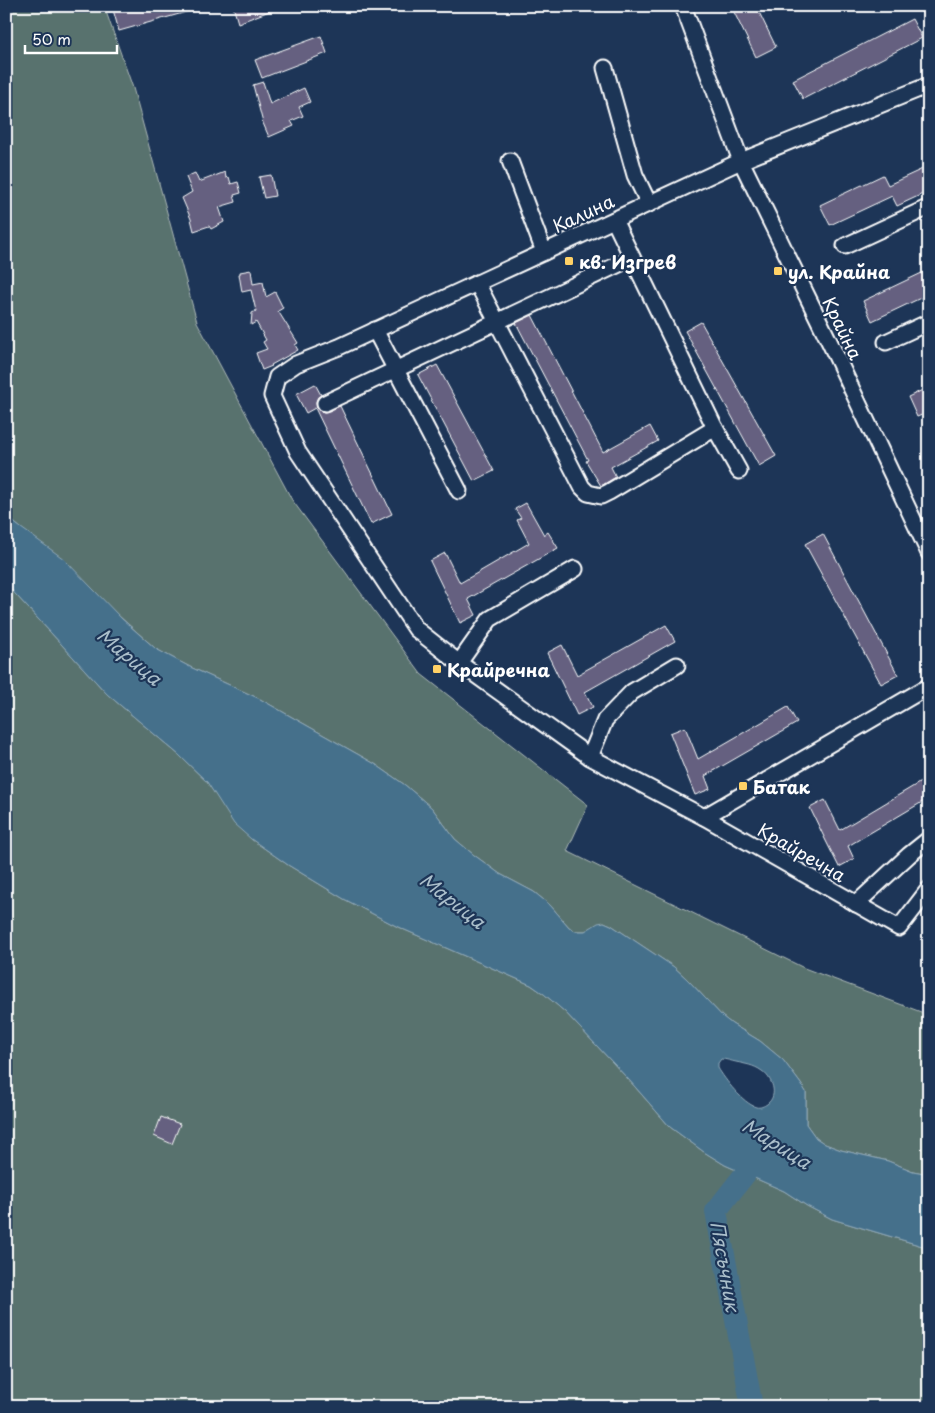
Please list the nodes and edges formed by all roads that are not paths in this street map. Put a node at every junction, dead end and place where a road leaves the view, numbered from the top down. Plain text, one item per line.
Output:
1 (683, 6) edge
2 (605, 68) dead end
3 (929, 85) edge
4 (510, 161) dead end
5 (741, 161) junction
6 (648, 204) junction
7 (929, 207) edge
8 (614, 220) junction
9 (845, 246) dead end
10 (544, 252) junction
11 (632, 258) junction
12 (476, 284) junction
13 (496, 322) junction
14 (929, 322) edge
15 (375, 330) junction
16 (886, 342) dead end
17 (396, 370) junction
18 (272, 396) joint
19 (325, 403) dead end
20 (715, 428) junction
21 (739, 472) dead end
22 (459, 491) dead end
23 (929, 553) edge
24 (575, 569) dead end
25 (459, 663) junction
26 (677, 665) dead end
27 (929, 686) edge
28 (590, 757) junction
29 (704, 817) junction
30 (929, 839) edge
31 (929, 889) edge
32 (856, 904) junction

1 - 5 street, Крайна
2 - 6 street
3 - 5 street, Калина
4 - 10 street
5 - 6 street, Калина
5 - 23 street, Крайна
6 - 8 street, Калина
7 - 9 street
8 - 10 street, Калина
8 - 11 street
10 - 12 street, Калина
11 - 13 street
11 - 20 street
12 - 13 street
12 - 15 street, Калина
13 - 17 street
13 - 20 street
14 - 16 street
15 - 17 street
15 - 18 street, Калина
17 - 19 street
17 - 22 street
18 - 25 street, Крайречна
20 - 21 street
24 - 25 street
25 - 28 street, Крайречна
26 - 28 street
27 - 29 street
28 - 29 street, Крайречна
29 - 32 street, Крайречна
30 - 32 street
31 - 32 street, Крайречна

